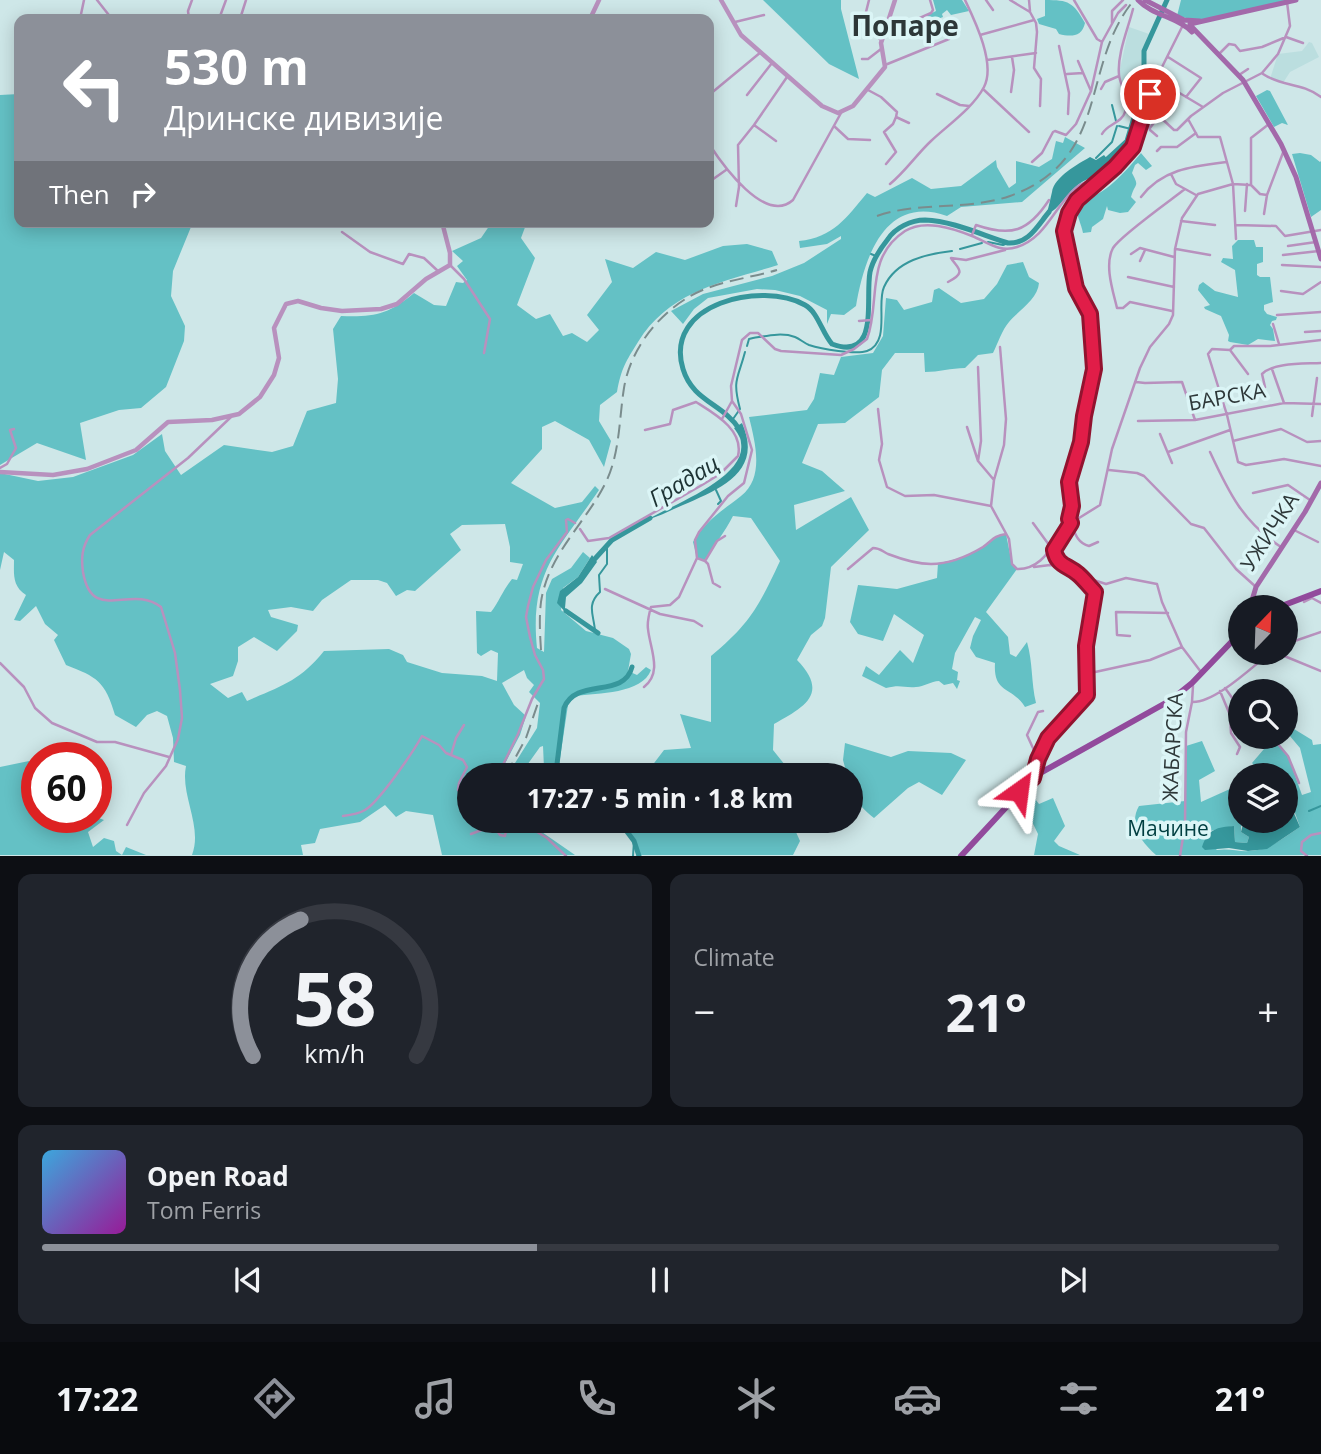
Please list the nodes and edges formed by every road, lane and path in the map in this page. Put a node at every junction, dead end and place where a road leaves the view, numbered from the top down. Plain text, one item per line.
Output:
1 (97, 0) edge
2 (721, 0) edge
3 (869, 0) edge
4 (895, 0) edge
5 (930, 0) edge
6 (965, 0) edge
7 (986, 0) edge
8 (1010, 0) edge
9 (1029, 0) edge
10 (1074, 0) edge
11 (1296, 0) edge
12 (1123, 1) edge
13 (1142, 1) edge
14 (1287, 2) junction
15 (1126, 5) junction
16 (1133, 9) junction
17 (993, 10) dead end
18 (1030, 12) junction
19 (108, 14) edge
20 (764, 15) dead end
21 (1035, 20) junction
22 (732, 23) junction
23 (1112, 23) junction
24 (1186, 24) junction
25 (884, 34) junction
26 (980, 35) junction
27 (1286, 37) junction
28 (949, 38) dead end
29 (882, 41) junction
30 (1102, 43) junction
31 (1304, 43) dead end
32 (1059, 46) dead end
33 (881, 49) junction
34 (761, 52) junction
35 (1036, 52) junction
36 (1218, 55) junction
37 (1012, 56) junction
38 (1167, 57) junction
39 (862, 59) dead end
40 (987, 60) junction
41 (1078, 61) dead end
42 (772, 64) junction
43 (886, 65) junction
44 (1248, 69) dead end
45 (1083, 73) junction
46 (1067, 74) junction
47 (1239, 75) junction
48 (1119, 76) junction
49 (1264, 76) junction
50 (787, 77) junction
51 (1156, 79) junction
52 (1244, 82) junction
53 (865, 89) junction
54 (984, 89) junction
55 (1101, 89) dead end
56 (714, 91) edge
57 (1091, 91) junction
58 (1011, 92) dead end
59 (937, 94) dead end
60 (747, 95) dead end
61 (1186, 97) junction
62 (1321, 97) edge
63 (1167, 105) dead end
64 (969, 106) junction
65 (1040, 106) dead end
66 (1203, 107) junction
67 (1143, 110) junction
68 (841, 113) junction
69 (1068, 114) dead end
70 (1159, 116) junction
71 (896, 117) junction
72 (1188, 119) junction
73 (909, 123) dead end
74 (1269, 124) junction
75 (754, 125) junction
76 (834, 126) junction
77 (1149, 128) junction
78 (1029, 132) dead end
79 (1196, 133) junction
80 (1102, 134) dead end
81 (1157, 136) dead end
82 (870, 140) dead end
83 (776, 141) dead end
84 (1284, 150) junction
85 (1157, 151) dead end
86 (714, 152) edge
87 (1032, 162) dead end
88 (1227, 162) junction
89 (886, 164) dead end
90 (726, 170) junction
91 (1170, 173) junction
92 (1106, 175) junction
93 (714, 179) edge
94 (738, 182) junction
95 (890, 184) dead end
96 (1233, 184) junction
97 (1249, 185) junction
98 (1185, 189) junction
99 (1196, 195) junction
100 (1267, 195) junction
101 (1141, 197) dead end
102 (1049, 200) dead end
103 (736, 206) dead end
104 (1245, 211) dead end
105 (1264, 214) dead end
106 (1181, 221) junction
107 (1215, 225) dead end
108 (1235, 225) junction
109 (444, 228) edge
110 (1321, 230) edge
111 (342, 232) dead end
112 (1313, 233) junction
113 (972, 235) junction
114 (1236, 239) dead end
115 (1316, 242) junction
116 (995, 246) junction
117 (1288, 246) dead end
118 (1175, 248) junction
119 (1005, 249) junction
120 (1145, 250) junction
121 (1319, 251) junction
122 (995, 253) junction
123 (1131, 254) dead end
124 (1210, 255) dead end
125 (1283, 255) dead end
126 (1174, 257) junction
127 (1321, 259) edge
128 (1140, 261) dead end
129 (450, 265) junction
130 (1282, 265) dead end
131 (1321, 267) edge
132 (439, 272) junction
133 (1128, 277) dead end
134 (948, 282) dead end
135 (1321, 282) edge
136 (1174, 287) junction
137 (1282, 291) dead end
138 (1174, 311) junction
139 (1321, 312) edge
140 (1277, 315) dead end
141 (861, 320) dead end
142 (871, 320) junction
143 (1273, 324) dead end
144 (1321, 331) edge
145 (1305, 332) dead end
146 (1321, 340) edge
147 (1279, 345) junction
148 (1000, 346) dead end
149 (1230, 350) junction
150 (484, 353) dead end
151 (1321, 363) edge
152 (978, 368) dead end
153 (1272, 368) junction
154 (1248, 374) dead end
155 (1317, 378) dead end
156 (1136, 382) junction
157 (1265, 387) dead end
158 (732, 401) junction
159 (1284, 402) junction
160 (1314, 404) junction
161 (1321, 404) edge
162 (878, 409) dead end
163 (1227, 415) junction
164 (1312, 416) dead end
165 (231, 417) junction
166 (722, 419) junction
167 (1195, 420) junction
168 (1138, 421) dead end
169 (967, 427) dead end
170 (15, 429) dead end
171 (645, 430) dead end
172 (1230, 430) junction
173 (1160, 434) dead end
174 (1233, 441) junction
175 (1321, 441) edge
176 (1168, 452) junction
177 (1210, 452) dead end
178 (978, 461) junction
179 (1172, 463) dead end
180 (1321, 466) edge
181 (0, 470) edge
182 (1107, 470) junction
183 (994, 480) junction
184 (1321, 482) edge
185 (1253, 493) dead end
186 (1312, 501) junction
187 (991, 506) junction
188 (575, 523) dead end
189 (1033, 523) dead end
190 (1071, 523) junction
191 (580, 529) dead end
192 (1294, 530) junction
193 (1006, 534) junction
194 (724, 536) dead end
195 (1098, 542) dead end
196 (1318, 542) dead end
197 (1281, 547) junction
198 (1053, 548) junction
199 (697, 558) junction
200 (705, 561) junction
201 (1063, 566) junction
202 (1031, 568) junction
203 (848, 569) dead end
204 (1078, 574) junction
205 (720, 587) dead end
206 (1255, 587) junction
207 (605, 589) dead end
208 (1321, 591) edge
209 (1253, 595) edge
210 (1298, 600) edge
211 (1304, 602) dead end
212 (1321, 603) edge
213 (650, 610) junction
214 (1168, 613) junction
215 (702, 626) dead end
216 (1321, 632) edge
217 (1130, 636) dead end
218 (1298, 640) edge
219 (1228, 645) edge
220 (1182, 647) junction
221 (1298, 662) edge
222 (0, 663) edge
223 (1255, 665) edge
224 (1321, 671) edge
225 (1201, 673) junction
226 (1086, 674) junction
227 (1192, 682) junction
228 (644, 687) dead end
229 (1225, 688) junction
230 (1220, 691) junction
231 (1228, 692) edge
232 (1192, 702) junction
233 (1043, 711) dead end
234 (464, 725) dead end
235 (1282, 749) edge
236 (1237, 754) dead end
237 (452, 755) junction
238 (170, 757) junction
239 (1038, 759) junction
240 (465, 763) edge
241 (504, 763) edge
242 (1033, 778) junction
243 (1299, 783) dead end
244 (343, 816) dead end
245 (127, 825) dead end
246 (475, 833) edge
247 (539, 833) edge
248 (1321, 833) edge
249 (471, 834) dead end
250 (566, 856) edge
251 (961, 856) edge
252 (1180, 856) edge
253 (1307, 856) edge

1 - 19 street
2 - 22 street
3 - 29 street
4 - 25 street
5 - 25 street
6 - 26 street
7 - 17 street
8 - 18 street
9 - 18 street
10 - 30 street
11 - 14 main road
12 - 15 street
12 - 23 street
13 - 16 street
13 - 24 main road
14 - 24 main road
14 - 27 street
15 - 16 street
15 - 23 street
16 - 48 street
18 - 21 street
20 - 22 street
21 - 26 street
21 - 35 street
22 - 34 street
23 - 30 street
24 - 36 main road
24 - 38 street
25 - 29 street
26 - 40 street
27 - 31 street
27 - 36 street
27 - 49 street
28 - 43 street
29 - 33 street
30 - 57 street
32 - 46 street
33 - 39 street
33 - 43 street
34 - 42 street
34 - 56 street
35 - 37 street
35 - 65 street
36 - 47 main road
37 - 40 street
37 - 58 street
38 - 51 street
38 - 61 street
40 - 54 street
41 - 45 street
42 - 50 street
42 - 60 street
43 - 53 street
44 - 47 street
45 - 46 street
45 - 57 street
46 - 69 street
47 - 52 main road
48 - 55 street
48 - 80 street
49 - 52 street
49 - 62 street
50 - 68 street
50 - 75 street
51 - 61 street
51 - 67 street
52 - 66 street
52 - 74 main road
53 - 68 street
53 - 71 street
54 - 64 street
54 - 78 street
57 - 87 street
59 - 64 street
61 - 66 street
63 - 70 street
64 - 95 street
66 - 72 street
67 - 77 street
67 - 92 street
68 - 76 street
70 - 72 street
70 - 77 street
71 - 73 street
71 - 89 street
72 - 79 street
74 - 84 main road
74 - 97 street
75 - 83 street
75 - 94 street
76 - 82 street
76 - 94 street
77 - 81 street
79 - 85 street
79 - 88 street
84 - 100 street
84 - 112 main road
86 - 90 street
88 - 91 street
88 - 96 street
90 - 93 street
90 - 94 street
91 - 98 street
91 - 101 street
92 - 119 street
92 - 190 street
94 - 103 street
96 - 97 street
96 - 99 street
96 - 108 street
97 - 100 street
97 - 104 street
98 - 99 street
98 - 138 street
99 - 106 street
100 - 105 street
102 - 113 street
106 - 107 street
106 - 118 street
108 - 112 street
108 - 114 street
109 - 129 street
110 - 112 street
111 - 132 street
112 - 115 main road
113 - 116 street
113 - 142 street
115 - 117 street
115 - 121 main road
116 - 119 street
116 - 122 street
118 - 124 street
118 - 126 street
119 - 122 street
120 - 123 street
120 - 126 street
120 - 128 street
121 - 125 street
121 - 127 main road
122 - 134 street
126 - 136 street
129 - 132 street
129 - 150 street
130 - 131 street
132 - 165 street
133 - 136 street
135 - 137 street
136 - 138 street
138 - 156 street
139 - 140 street
141 - 142 street
142 - 158 street
143 - 147 street
144 - 145 street
146 - 147 street
147 - 149 street
148 - 183 street
149 - 154 street
149 - 163 street
151 - 153 street
152 - 178 street
153 - 157 street
153 - 159 street
155 - 160 street
156 - 167 street
156 - 182 street
158 - 166 street
158 - 199 street
159 - 160 street, БАРСКА
159 - 163 street, БАРСКА
160 - 161 street, БАРСКА
160 - 164 street
162 - 187 street
163 - 167 street, БАРСКА
163 - 172 street
165 - 181 street
165 - 238 street
166 - 171 street
166 - 191 street
167 - 168 street, БАРСКА
169 - 178 street
170 - 181 street
172 - 174 street
172 - 176 street
173 - 176 street
174 - 175 street
174 - 180 street
176 - 179 street
177 - 197 street
178 - 183 street
182 - 190 street
182 - 206 street
183 - 187 street
184 - 186 main road, УЖИЧКА
185 - 186 street
186 - 192 main road, УЖИЧКА
187 - 193 street
188 - 241 street
189 - 198 street
190 - 195 street
190 - 198 street
192 - 196 street
192 - 197 main road, УЖИЧКА
193 - 202 street
193 - 203 street
194 - 200 street
197 - 206 main road, УЖИЧКА
198 - 201 street
198 - 202 street
199 - 200 street
199 - 213 street
200 - 205 street
201 - 202 street
201 - 204 street
204 - 214 street
204 - 226 street
206 - 209 main road, УЖИЧКА
207 - 213 street
208 - 210 main road
211 - 212 street
213 - 215 street
213 - 228 street
214 - 217 street
214 - 220 street
216 - 218 street
219 - 225 main road
220 - 225 street
220 - 226 street
221 - 224 street
222 - 238 street
223 - 229 street
225 - 227 main road
226 - 239 street
227 - 232 street, ЖАБАРСКА
227 - 242 main road
229 - 230 street
229 - 231 street
230 - 232 street
230 - 236 street
232 - 252 street, ЖАБАРСКА
233 - 239 street
234 - 237 street
235 - 243 street
237 - 240 street
237 - 244 street
238 - 245 street
239 - 242 street
242 - 251 main road
246 - 249 street
247 - 250 street
248 - 253 street

